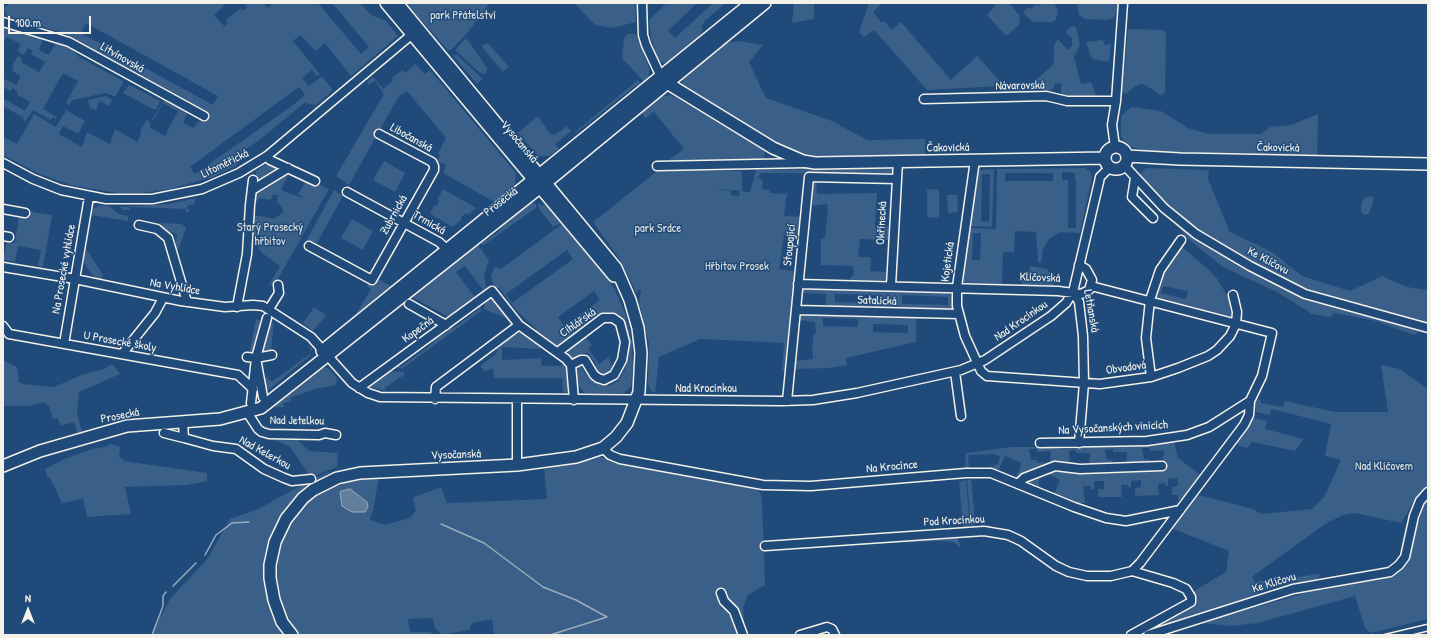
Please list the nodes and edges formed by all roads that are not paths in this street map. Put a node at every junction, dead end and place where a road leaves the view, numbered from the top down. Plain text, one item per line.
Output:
1 (386, 3) edge
2 (397, 3) edge
3 (642, 3) edge
4 (751, 3) edge
5 (765, 3) edge
6 (1123, 3) edge
7 (3, 22) edge
8 (415, 32) junction
9 (664, 80) junction
10 (924, 100) dead end
11 (1116, 101) junction
12 (204, 116) dead end
13 (379, 134) dead end
14 (1115, 147) junction
15 (267, 156) junction
16 (975, 160) junction
17 (1125, 161) junction
18 (432, 162) joint
19 (898, 162) junction
20 (1108, 162) junction
21 (3, 163) edge
22 (815, 163) junction
23 (1428, 164) edge
24 (657, 166) dead end
25 (288, 168) junction
26 (1135, 178) junction
27 (896, 179) junction
28 (253, 180) dead end
29 (315, 181) dead end
30 (540, 181) junction
31 (252, 190) junction
32 (347, 192) dead end
33 (89, 197) junction
34 (3, 209) edge
35 (25, 213) dead end
36 (1153, 218) dead end
37 (404, 222) junction
38 (139, 225) dead end
39 (1180, 240) dead end
40 (310, 246) dead end
41 (450, 253) junction
42 (1079, 265) junction
43 (3, 267) edge
44 (75, 279) junction
45 (798, 284) junction
46 (278, 285) dead end
47 (891, 286) junction
48 (1091, 286) junction
49 (956, 288) junction
50 (1073, 292) junction
51 (1233, 295) dead end
52 (163, 298) junction
53 (1150, 300) junction
54 (187, 302) junction
55 (409, 304) dead end
56 (236, 307) junction
57 (269, 309) junction
58 (796, 310) junction
59 (959, 314) junction
60 (267, 318) dead end
61 (1236, 324) junction
62 (446, 325) junction
63 (519, 325) junction
64 (3, 326) edge
65 (1428, 328) edge
66 (64, 344) junction
67 (558, 352) junction
68 (325, 353) junction
69 (122, 354) junction
70 (272, 355) dead end
71 (247, 357) dead end
72 (256, 358) junction
73 (978, 364) junction
74 (571, 365) junction
75 (955, 372) junction
76 (1151, 377) junction
77 (1084, 384) junction
78 (359, 388) junction
79 (253, 389) junction
80 (263, 396) dead end
81 (435, 399) junction
82 (517, 399) junction
83 (574, 400) junction
84 (637, 400) junction
85 (787, 401) junction
86 (1250, 401) junction
87 (249, 408) junction
88 (960, 416) dead end
89 (183, 422) junction
90 (164, 433) dead end
91 (336, 435) dead end
92 (184, 438) junction
93 (1079, 443) junction
94 (1040, 444) dead end
95 (603, 448) junction
96 (517, 465) junction
97 (3, 466) edge
98 (1162, 466) dead end
99 (311, 479) dead end
100 (1018, 484) junction
101 (1428, 492) edge
102 (1180, 510) junction
103 (765, 546) dead end
104 (1132, 571) junction
105 (721, 593) dead end
106 (292, 635) edge
107 (743, 635) edge
108 (800, 635) edge
109 (835, 635) edge
110 (1130, 635) edge
111 (1148, 635) edge

1 - 8 main road, Vysočanská
2 - 8 main road, Vysočanská
3 - 9 street
4 - 9 main road, Prosecká
5 - 9 main road, Prosecká
6 - 11 street
7 - 12 street, Litvínovská
8 - 15 street, Litoměřická
8 - 30 main road, Vysočanská
9 - 22 main road, Čakovická
9 - 30 main road, Prosecká
10 - 11 street, Návarovská
11 - 14 street
13 - 18 street, Libočanská
14 - 17 main road
14 - 20 main road
15 - 25 street
15 - 33 street, Litoměřická
16 - 19 main road, Čakovická
16 - 20 main road, Čakovická
16 - 49 street, Kojetická
17 - 20 main road
17 - 23 main road, Čakovická
17 - 26 street, Ke Klíčovu
18 - 37 street, Zubrnická
19 - 22 main road, Čakovická
19 - 27 street, Okřínecká
20 - 42 street, Letňanská
21 - 33 street, Litoměřická
22 - 24 street, Čakovická
25 - 29 street
25 - 31 street
26 - 36 street
26 - 65 street, Ke Klíčovu
27 - 45 street, Stoupající
27 - 47 street, Okřínecká
28 - 31 street
30 - 41 main road, Prosecká
30 - 84 main road, Vysočanská
31 - 56 street
32 - 37 street, Trmická
33 - 44 street, Na Prosecké vyhlídce
34 - 35 street
37 - 40 street, Zubrnická
37 - 41 street, Trmická
38 - 54 street
39 - 53 street
41 - 68 main road, Prosecká
42 - 48 street
42 - 50 street, Letňanská
43 - 44 street, Na Vyhlídce
44 - 52 street, Na Vyhlídce
44 - 66 street, Na Prosecké vyhlídce
45 - 47 street, Klíčovská
45 - 58 street, Stoupající
46 - 57 street
47 - 49 street, Klíčovská
48 - 50 street, Klíčovská
48 - 53 street
49 - 50 street, Klíčovská
49 - 59 street, Kojetická
50 - 73 street, Nad Krocínkou
50 - 77 street, Letňanská
51 - 61 street
52 - 54 street, Na Vyhlídce
52 - 69 street
53 - 61 street
53 - 76 street
54 - 56 street, Na Vyhlídce
55 - 62 street
56 - 57 street, Na Vyhlídce
57 - 68 street, Na Vyhlídce
58 - 59 street, Satalická
58 - 85 street, Stoupající
59 - 73 street, Kojetická
60 - 72 street
61 - 76 street, Obvodová
61 - 86 street
62 - 63 street, Kopečná
62 - 78 street, Kopečná
63 - 67 street
63 - 81 street
64 - 66 street, U Prosecké školy
66 - 69 street, U Prosecké školy
67 - 74 street
67 - 74 street, Cihlářská
68 - 78 street, Nad Krocínkou
68 - 87 main road, Prosecká
69 - 79 street, U Prosecké školy
70 - 72 street
71 - 72 street
72 - 79 street
72 - 80 street
73 - 75 street, Nad Krocínkou
73 - 77 street, Obvodová
74 - 83 street
75 - 85 street, Nad Krocínkou
75 - 88 street
76 - 77 street, Obvodová
77 - 93 street, Letňanská
78 - 81 street, Nad Krocínkou
79 - 87 street
81 - 82 street, Nad Krocínkou
82 - 83 street, Nad Krocínkou
82 - 96 street
83 - 84 street, Nad Krocínkou
84 - 85 street, Nad Krocínkou
84 - 95 main road, Vysočanská
86 - 93 street, Na Vysočanských vinicích
86 - 102 street
87 - 89 main road, Prosecká
87 - 91 street, Nad Jetelkou
89 - 92 street
89 - 97 main road, Prosecká
90 - 92 street, Nad Kelerkou
92 - 99 street, Nad Kelerkou
93 - 94 street, Na Vysočanských vinicích
95 - 96 main road, Vysočanská
95 - 100 street, Na Krocínce
96 - 106 main road, Vysočanská
98 - 100 street
100 - 102 street, Na Krocínce
101 - 111 street, Ke Klíčovu
102 - 104 street
103 - 104 street, Pod Krocínkou
104 - 110 street, Pod Krocínkou
105 - 107 street
108 - 109 street

